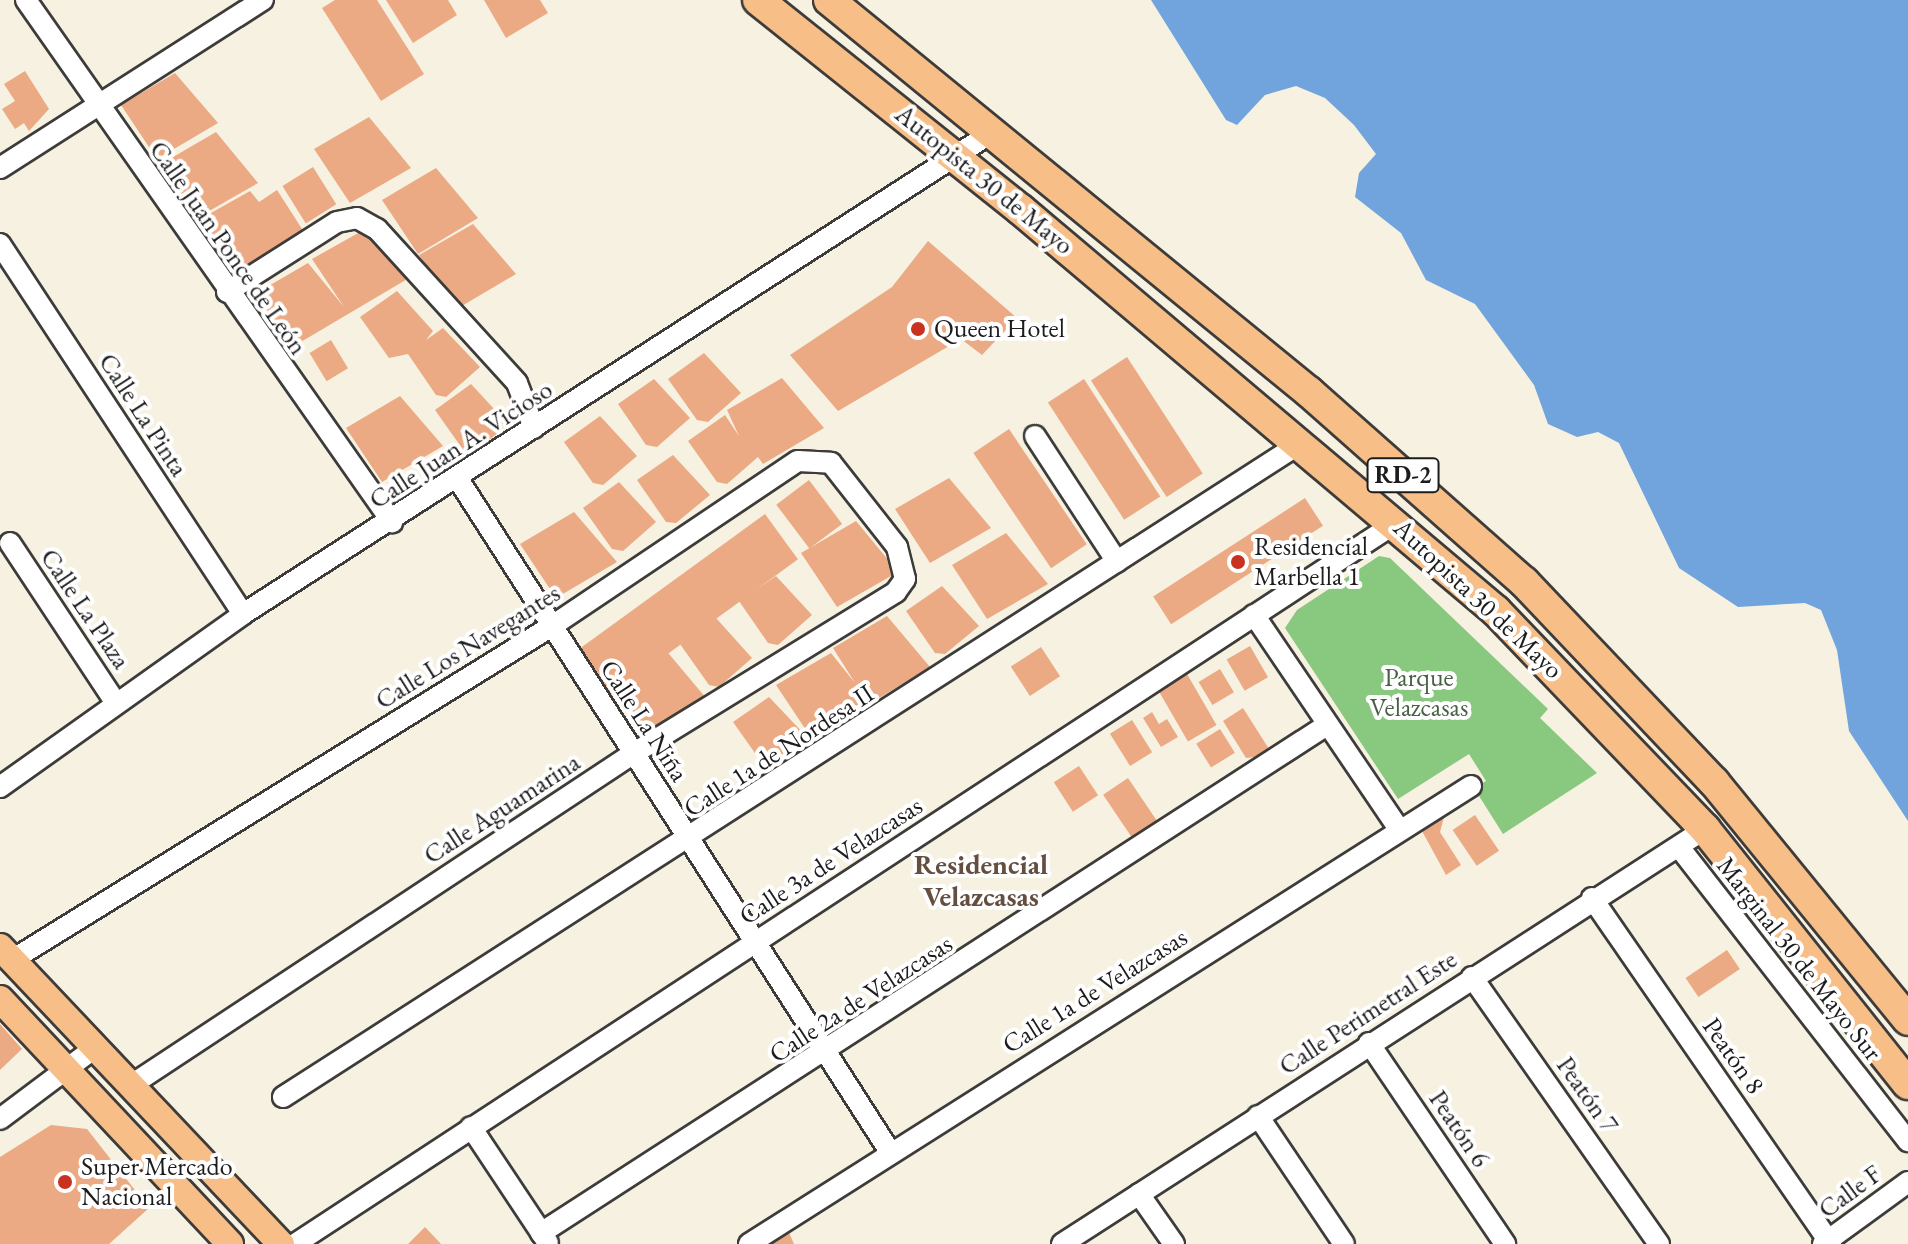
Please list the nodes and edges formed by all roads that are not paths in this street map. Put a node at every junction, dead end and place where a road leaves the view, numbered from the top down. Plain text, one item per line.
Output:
1 (26, 0) edge
2 (263, 0) edge
3 (758, 0) edge
4 (829, 0) edge
5 (97, 106) junction
6 (991, 133) junction
7 (956, 156) junction
8 (0, 168) edge
9 (0, 244) edge
10 (227, 292) junction
11 (534, 428) junction
12 (1035, 436) dead end
13 (1301, 443) junction
14 (458, 479) junction
15 (392, 522) junction
16 (1397, 522) junction
17 (10, 543) dead end
18 (1117, 562) junction
19 (905, 579) joint
20 (243, 614) junction
21 (1254, 615) junction
22 (552, 626) junction
23 (116, 703) junction
24 (1327, 725) junction
25 (634, 753) junction
26 (1471, 786) dead end
27 (0, 787) edge
28 (1399, 829) junction
29 (1705, 829) junction
30 (690, 840) junction
31 (1679, 847) junction
32 (1592, 898) junction
33 (755, 942) junction
34 (6, 954) edge
35 (1472, 977) junction
36 (0, 999) edge
37 (1908, 1020) edge
38 (1369, 1043) junction
39 (92, 1050) junction
40 (827, 1054) junction
41 (68, 1071) junction
42 (1908, 1084) edge
43 (130, 1086) junction
44 (283, 1097) dead end
45 (1258, 1116) junction
46 (0, 1119) edge
47 (471, 1127) junction
48 (1908, 1141) edge
49 (890, 1152) junction
50 (1908, 1182) edge
51 (1139, 1194) junction
52 (545, 1238) edge
53 (1827, 1243) edge
54 (230, 1244) edge
55 (281, 1244) edge
56 (295, 1244) edge
57 (749, 1244) edge
58 (1062, 1244) edge
59 (1174, 1244) edge
60 (1344, 1244) edge
61 (1505, 1244) edge
62 (1659, 1244) edge

1 - 5 street, Calle Juan Ponce de León
2 - 5 street
3 - 7 highway, Autopista 30 de Mayo / RD-2
4 - 6 highway, Autopista 30 de Mayo / RD-2
5 - 8 street
5 - 10 street, Calle Juan Ponce de León
6 - 7 street, Calle Juan A. Vicioso
6 - 37 highway, Autopista 30 de Mayo / RD-2
7 - 11 street, Calle Juan A. Vicioso
7 - 13 highway, Autopista 30 de Mayo / RD-2
9 - 20 street, Calle La Pinta
10 - 11 street
10 - 15 street, Calle Juan Ponce de León
11 - 14 street, Calle Juan A. Vicioso
12 - 18 street
13 - 16 highway, Autopista 30 de Mayo / RD-2
13 - 18 street, Calle 1a de Nordesa II
14 - 15 street, Calle Juan A. Vicioso
14 - 22 street, Calle La Niña
15 - 20 street, Calle Juan A. Vicioso
16 - 21 street, Calle 3a de Velazcasas
16 - 29 highway, Autopista 30 de Mayo / RD-2
17 - 23 street, Calle La Plaza
18 - 30 street, Calle 1a de Nordesa II
19 - 22 street, Calle Los Navegantes
19 - 25 street, Calle Aguamarina
20 - 23 street, Calle Juan A. Vicioso
21 - 24 street
21 - 33 street, Calle 3a de Velazcasas
22 - 25 street, Calle La Niña
22 - 34 street, Calle Los Navegantes
23 - 27 street, Calle Juan A. Vicioso
24 - 28 street
24 - 40 street, Calle 2a de Velazcasas
25 - 30 street, Calle La Niña
25 - 43 street, Calle Aguamarina
26 - 28 street, Calle 1a de Velazcasas
28 - 49 street, Calle 1a de Velazcasas
29 - 31 street, Calle Perimetral Este
29 - 42 highway, Autopista 30 de Mayo / RD-2
30 - 33 street, Calle La Niña
30 - 44 street, Calle 1a de Nordesa II
31 - 32 street, Calle Perimetral Este
31 - 48 street, Marginal 30 de Mayo Sur
32 - 35 street, Calle Perimetral Este
32 - 53 street, Peatón 8
33 - 40 street, Calle La Niña
33 - 47 street, Calle 3a de Velazcasas
34 - 39 main road
35 - 38 street, Calle Perimetral Este
35 - 62 street, Peatón 7
36 - 41 main road
38 - 45 street, Calle Perimetral Este
38 - 61 street, Peatón 6
39 - 41 street
39 - 43 main road
40 - 49 street, Calle La Niña
40 - 52 street, Calle 2a de Velazcasas
41 - 46 street
41 - 54 main road
43 - 55 main road
45 - 51 street, Calle Perimetral Este
45 - 60 street
47 - 52 street
47 - 56 street, Calle 3a de Velazcasas
49 - 57 street, Calle 1a de Velazcasas
50 - 53 street, Calle F
51 - 58 street, Calle Perimetral Este
51 - 59 street

